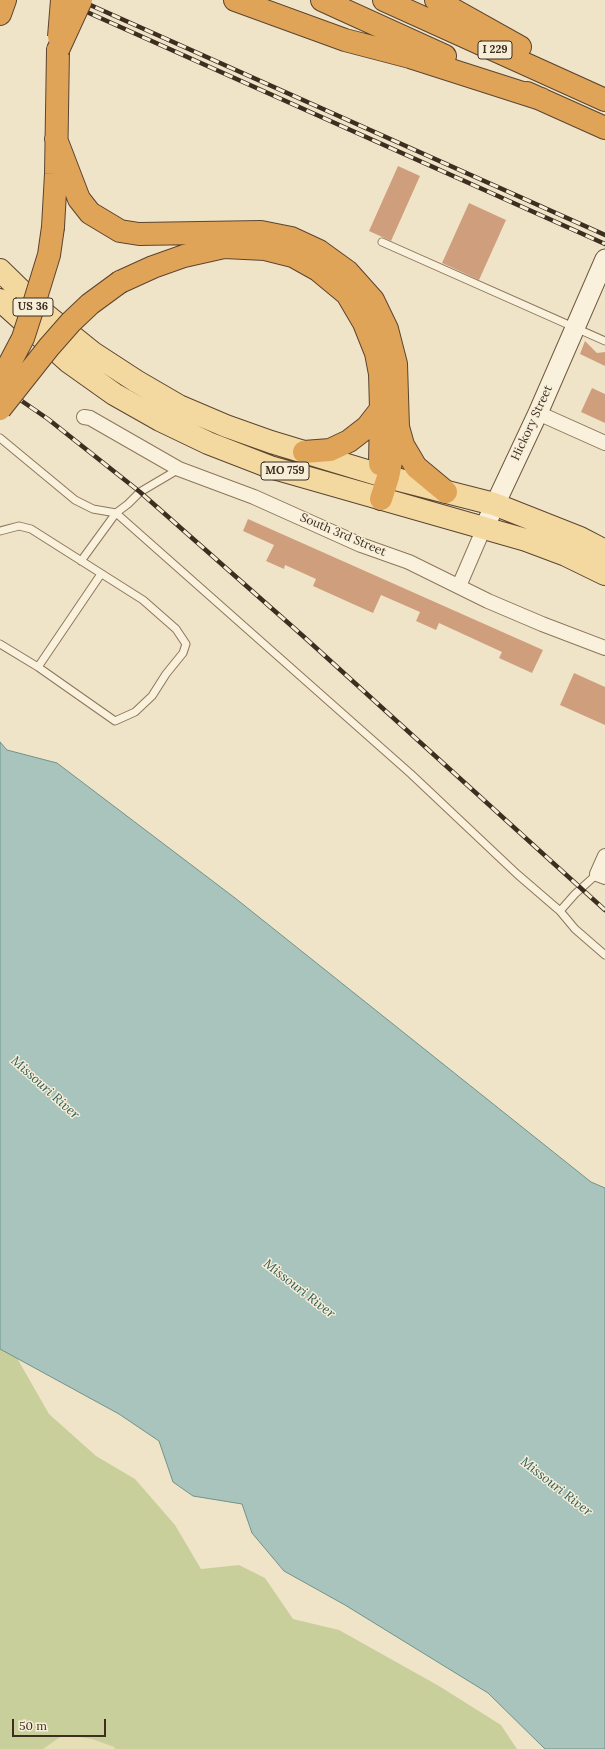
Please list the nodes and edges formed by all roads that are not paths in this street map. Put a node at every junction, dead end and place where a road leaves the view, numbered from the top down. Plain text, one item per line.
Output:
1 (5, 0) edge
2 (62, 0) edge
3 (81, 0) edge
4 (235, 0) edge
5 (322, 0) edge
6 (384, 0) edge
7 (436, 0) edge
8 (0, 14) edge
9 (58, 50) junction
10 (571, 84) junction
11 (541, 100) junction
12 (605, 100) edge
13 (605, 128) edge
14 (56, 139) junction
15 (382, 242) dead end
16 (605, 260) edge
17 (0, 270) edge
18 (0, 300) edge
19 (575, 328) junction
20 (605, 341) edge
21 (0, 382) edge
22 (0, 409) edge
23 (381, 409) junction
24 (538, 412) junction
25 (84, 417) dead end
26 (398, 426) junction
27 (0, 438) edge
28 (605, 443) edge
29 (304, 452) junction
30 (180, 469) junction
31 (384, 476) junction
32 (446, 492) junction
33 (381, 499) junction
34 (494, 504) junction
35 (116, 513) junction
36 (484, 528) junction
37 (0, 531) edge
38 (605, 551) edge
39 (81, 561) junction
40 (101, 574) junction
41 (605, 574) edge
42 (458, 586) junction
43 (0, 644) edge
44 (605, 648) edge
45 (38, 667) junction
46 (605, 856) edge
47 (601, 875) edge
48 (560, 911) junction
49 (605, 955) edge

1 - 8 highway
2 - 9 highway, US 36, bridge
3 - 9 highway, bridge
4 - 11 highway
5 - 11 highway, I 229
6 - 10 highway, I 229
7 - 10 highway
9 - 14 highway, US 36
10 - 12 highway, I 229
11 - 13 highway, I 229
14 - 21 highway, US 36, bridge
14 - 26 highway
15 - 19 lane
16 - 19 street, Hickory Street
17 - 29 main road, MO 759
18 - 33 main road, MO 759
19 - 20 lane
19 - 24 street, Hickory Street
22 - 23 highway, bridge
23 - 29 highway
23 - 31 highway
24 - 28 street
24 - 34 street, Hickory Street
25 - 30 street, South 3rd Street
26 - 31 highway
26 - 32 highway
27 - 35 lane
29 - 31 main road, MO 759
30 - 35 lane
30 - 42 street, South 3rd Street
31 - 32 main road, MO 759
31 - 33 highway
32 - 34 main road, MO 759
33 - 36 main road, MO 759
34 - 36 street, Hickory Street
34 - 38 main road, MO 759
35 - 39 lane
35 - 48 lane
36 - 41 main road, MO 759
36 - 42 street, Hickory Street
37 - 39 lane
39 - 40 lane
40 - 45 lane
40 - 45 lane
42 - 44 street, South 3rd Street
43 - 45 lane
46 - 47 street
47 - 48 lane
48 - 49 lane

